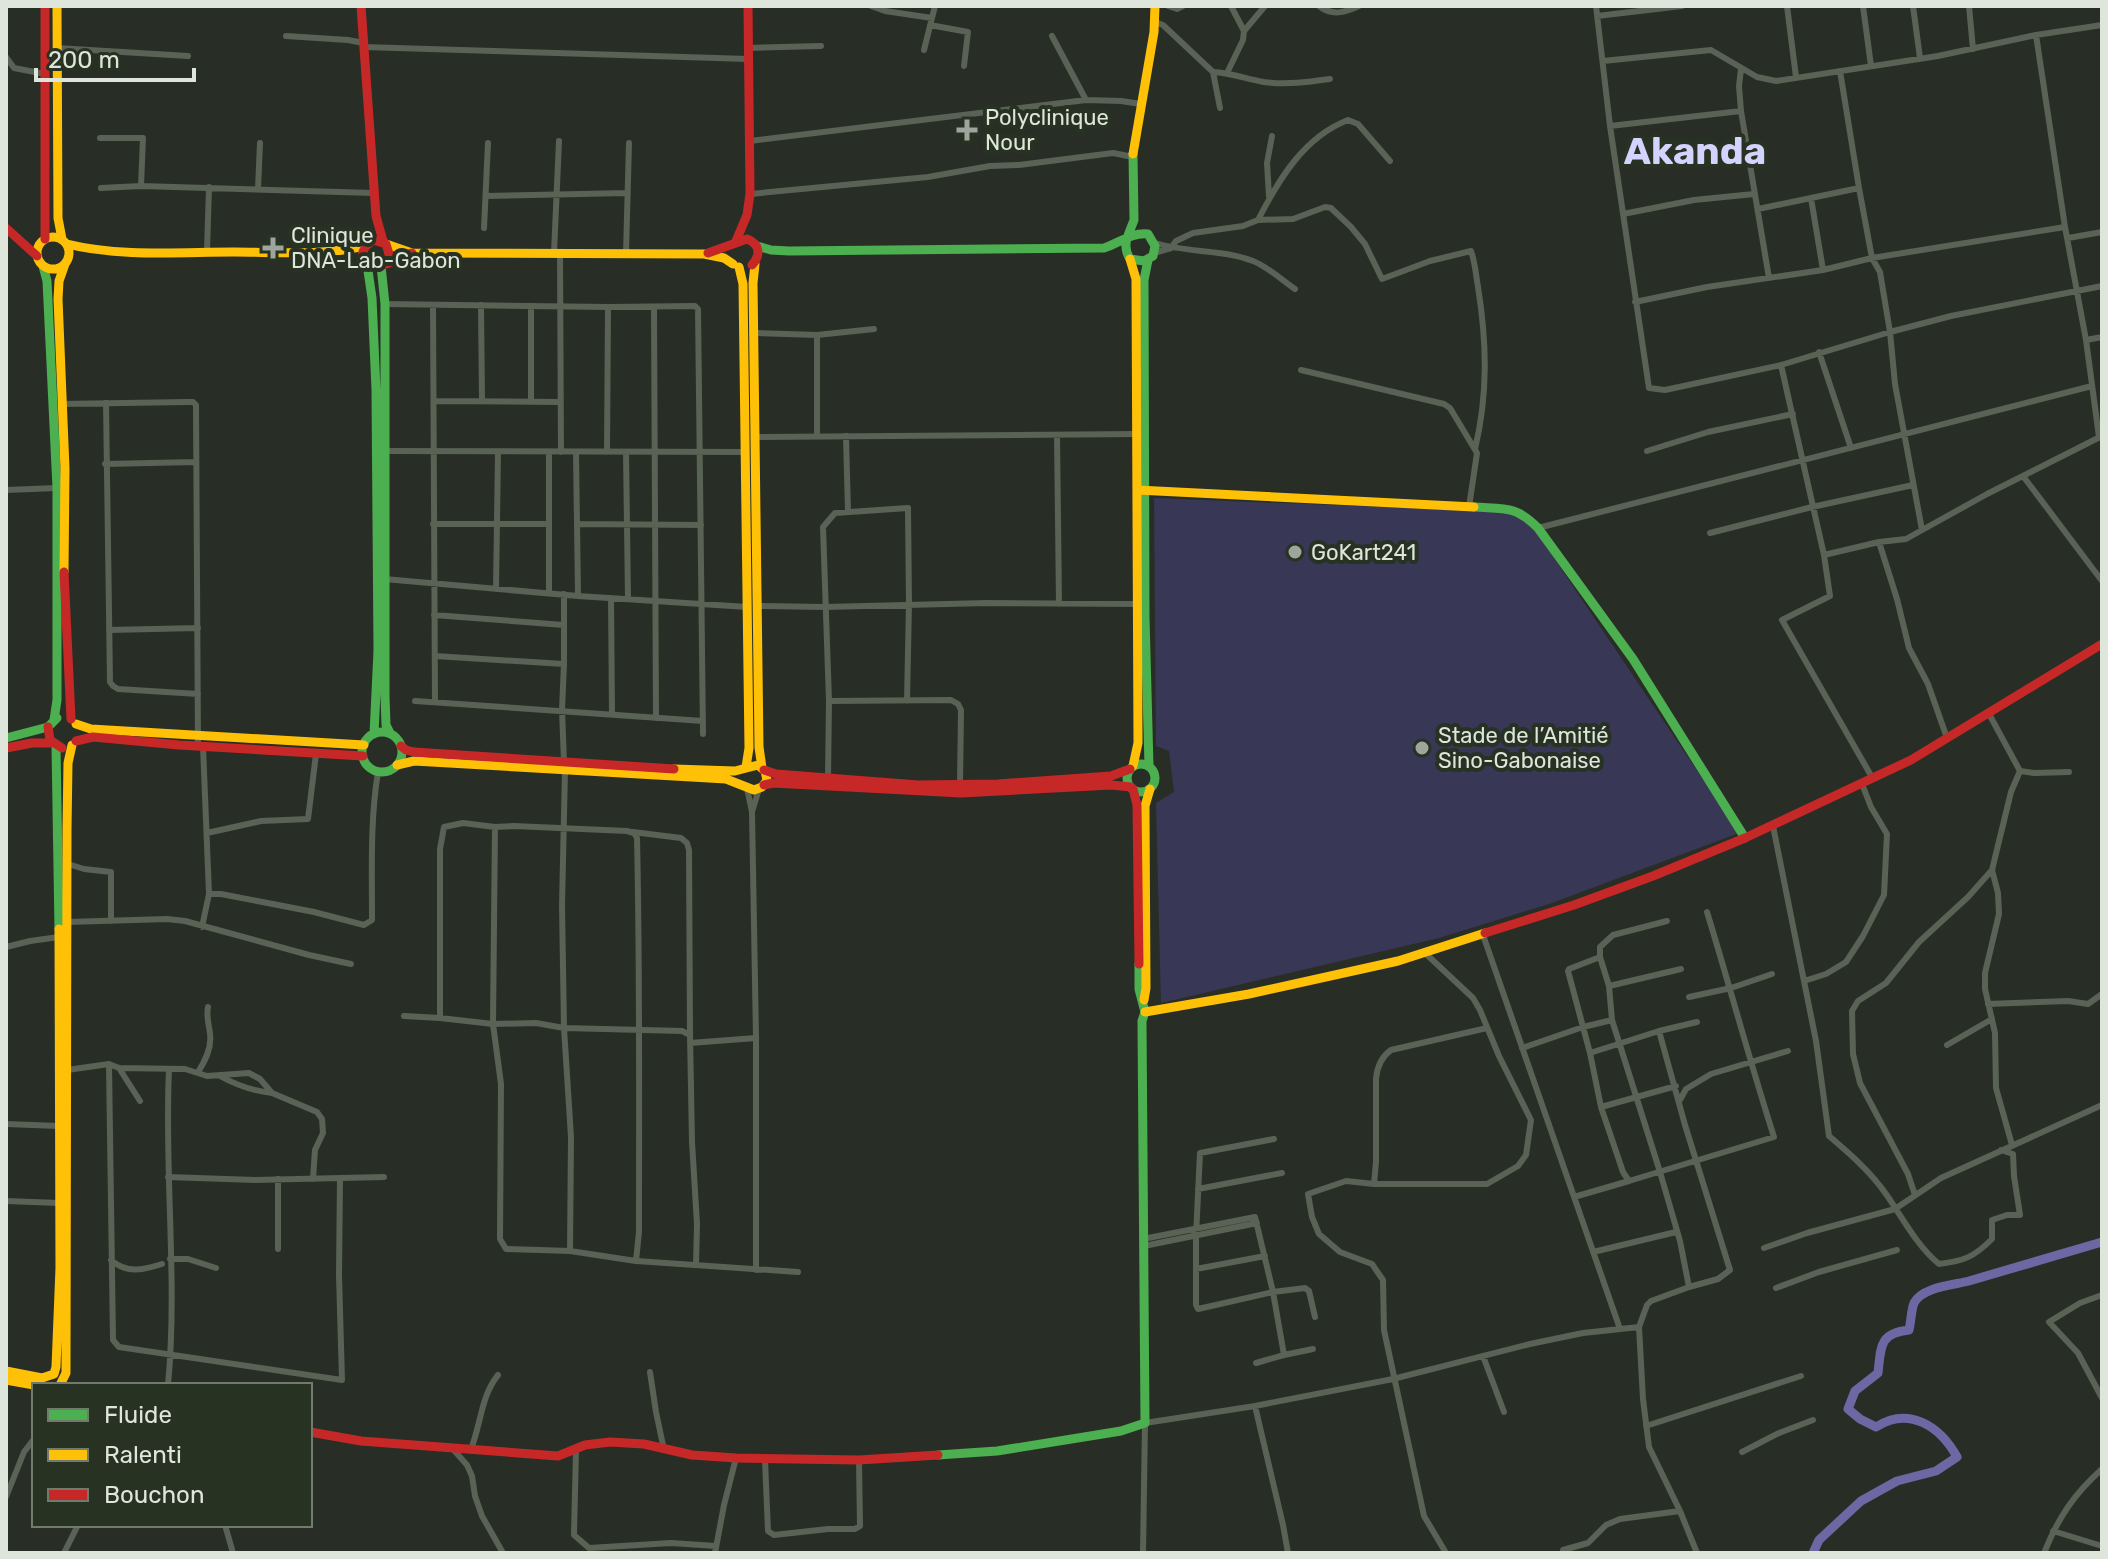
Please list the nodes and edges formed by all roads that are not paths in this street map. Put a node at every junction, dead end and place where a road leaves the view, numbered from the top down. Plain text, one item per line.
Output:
1 (45, 6) edge
2 (57, 6) edge
3 (361, 6) edge
4 (748, 6) edge
5 (871, 6) edge
6 (935, 6) edge
7 (1155, 6) edge
8 (1168, 6) edge
9 (1183, 6) edge
10 (1231, 6) edge
11 (1265, 6) edge
12 (1319, 6) edge
13 (1359, 6) edge
14 (1596, 6) edge
15 (1682, 6) edge
16 (1787, 6) edge
17 (1863, 6) edge
18 (1913, 6) edge
19 (1969, 6) edge
20 (1597, 16) junction
21 (931, 21) junction
22 (1155, 22) junction
23 (2102, 25) edge
24 (1244, 31) junction
25 (2036, 35) junction
26 (286, 36) dead end
27 (1052, 36) dead end
28 (364, 45) junction
29 (821, 46) dead end
30 (57, 48) junction
31 (1973, 49) junction
32 (924, 50) dead end
33 (748, 54) junction
34 (188, 56) dead end
35 (6, 57) edge
36 (1920, 58) junction
37 (1603, 61) junction
38 (964, 66) dead end
39 (1871, 66) junction
40 (1741, 69) junction
41 (1840, 71) junction
42 (1213, 72) junction
43 (1227, 73) junction
44 (45, 74) junction
45 (1796, 77) junction
46 (1330, 79) dead end
47 (1086, 100) junction
48 (1141, 104) junction
49 (1220, 108) dead end
50 (1741, 111) junction
51 (1610, 126) junction
52 (1272, 136) dead end
53 (100, 138) dead end
54 (559, 141) dead end
55 (750, 141) junction
56 (260, 143) dead end
57 (488, 143) dead end
58 (629, 143) dead end
59 (1133, 157) junction
60 (1390, 161) dead end
61 (141, 186) junction
62 (209, 187) junction
63 (101, 188) dead end
64 (1859, 188) junction
65 (258, 189) junction
66 (375, 193) junction
67 (627, 193) junction
68 (556, 194) junction
69 (750, 194) junction
70 (1754, 194) junction
71 (486, 196) junction
72 (1269, 198) junction
73 (1811, 198) junction
74 (1132, 203) junction
75 (1758, 209) junction
76 (1623, 214) junction
77 (747, 215) junction
78 (376, 216) junction
79 (1258, 220) junction
80 (2065, 227) junction
81 (6, 228) edge
82 (484, 228) dead end
83 (2102, 232) edge
84 (1146, 233) junction
85 (1128, 237) junction
86 (2068, 238) junction
87 (45, 239) junction
88 (65, 242) junction
89 (384, 242) junction
90 (734, 242) junction
91 (754, 243) junction
92 (365, 244) junction
93 (1104, 248) junction
94 (1171, 248) junction
95 (95, 251) junction
96 (207, 251) junction
97 (789, 251) junction
98 (339, 252) junction
99 (1152, 252) junction
100 (412, 253) junction
101 (557, 253) junction
102 (626, 253) junction
103 (704, 254) junction
104 (37, 256) junction
105 (1129, 258) junction
106 (1872, 258) junction
107 (67, 262) junction
108 (365, 262) junction
109 (755, 263) junction
110 (383, 264) junction
111 (43, 266) junction
112 (736, 266) junction
113 (1823, 270) junction
114 (1769, 278) junction
115 (2102, 286) edge
116 (1295, 289) dead end
117 (2077, 290) junction
118 (1635, 302) junction
119 (385, 304) junction
120 (433, 305) junction
121 (481, 305) junction
122 (531, 306) junction
123 (561, 307) junction
124 (608, 307) junction
125 (654, 307) junction
126 (874, 329) dead end
127 (1890, 332) junction
128 (754, 333) junction
129 (817, 335) junction
130 (2102, 337) edge
131 (2086, 340) junction
132 (1819, 352) junction
133 (1781, 365) junction
134 (1301, 370) dead end
135 (2092, 386) junction
136 (434, 401) junction
137 (482, 401) junction
138 (531, 402) junction
139 (560, 402) junction
140 (106, 403) junction
141 (61, 404) junction
142 (1793, 414) junction
143 (1137, 434) junction
144 (1057, 435) junction
145 (817, 436) junction
146 (846, 436) junction
147 (1904, 436) junction
148 (2101, 436) edge
149 (755, 437) junction
150 (1851, 448) junction
151 (1475, 449) junction
152 (385, 451) junction
153 (1647, 451) dead end
154 (434, 452) junction
155 (498, 452) junction
156 (549, 452) junction
157 (561, 452) junction
158 (576, 452) junction
159 (607, 452) junction
160 (626, 452) junction
161 (654, 452) junction
162 (700, 452) junction
163 (745, 452) junction
164 (1803, 460) junction
165 (196, 462) junction
166 (105, 464) junction
167 (2023, 476) junction
168 (1913, 485) junction
169 (57, 488) junction
170 (6, 490) edge
171 (1141, 490) junction
172 (1469, 507) junction
173 (1812, 507) junction
174 (848, 511) junction
175 (433, 524) junction
176 (497, 524) junction
177 (549, 524) junction
178 (577, 524) junction
179 (627, 525) junction
180 (656, 525) junction
181 (701, 525) junction
182 (1538, 528) junction
183 (1922, 530) junction
184 (1710, 533) dead end
185 (1879, 542) junction
186 (1824, 555) junction
187 (381, 578) junction
188 (2102, 581) edge
189 (434, 584) junction
190 (496, 589) junction
191 (549, 593) junction
192 (564, 594) junction
193 (578, 596) junction
194 (611, 598) junction
195 (628, 598) junction
196 (656, 600) junction
197 (701, 603) junction
198 (909, 604) junction
199 (1059, 604) junction
200 (1138, 604) junction
201 (752, 606) junction
202 (825, 607) junction
203 (434, 615) junction
204 (564, 625) junction
205 (198, 628) junction
206 (109, 630) junction
207 (2102, 644) edge
208 (435, 656) junction
209 (564, 664) junction
210 (198, 694) junction
211 (415, 701) dead end
212 (829, 701) junction
213 (907, 701) junction
214 (435, 702) junction
215 (562, 710) junction
216 (1988, 712) junction
217 (612, 714) junction
218 (656, 718) junction
219 (703, 721) junction
220 (73, 722) junction
221 (51, 723) junction
222 (390, 733) junction
223 (374, 734) junction
224 (703, 734) dead end
225 (6, 738) edge
226 (1947, 738) junction
227 (200, 742) junction
228 (74, 743) junction
229 (54, 744) junction
230 (364, 745) junction
231 (401, 746) junction
232 (6, 748) edge
233 (316, 754) junction
234 (363, 756) junction
235 (397, 765) junction
236 (564, 766) junction
237 (1149, 766) junction
238 (746, 768) junction
239 (1132, 768) junction
240 (763, 769) junction
241 (2020, 771) junction
242 (378, 772) junction
243 (2069, 772) dead end
244 (828, 779) junction
245 (1873, 779) junction
246 (1862, 784) junction
247 (960, 786) junction
248 (745, 787) junction
249 (761, 787) junction
250 (1132, 788) junction
251 (1150, 789) junction
252 (752, 812) junction
253 (1773, 826) junction
254 (495, 827) junction
255 (563, 829) junction
256 (627, 831) junction
257 (207, 833) junction
258 (1745, 838) junction
259 (68, 864) junction
260 (1992, 870) junction
261 (209, 894) junction
262 (1707, 912) dead end
263 (111, 921) junction
264 (1667, 921) dead end
265 (67, 922) junction
266 (202, 927) junction
267 (1483, 935) junction
268 (59, 937) junction
269 (6, 947) edge
270 (1425, 953) junction
271 (1600, 957) junction
272 (351, 964) dead end
273 (1681, 969) dead end
274 (1772, 974) dead end
275 (1804, 981) junction
276 (1609, 986) junction
277 (1731, 988) junction
278 (2102, 994) edge
279 (1689, 997) dead end
280 (1988, 1004) junction
281 (208, 1007) dead end
282 (1144, 1008) junction
283 (404, 1016) dead end
284 (440, 1018) junction
285 (1992, 1019) junction
286 (1612, 1020) junction
287 (1697, 1022) dead end
288 (493, 1024) junction
289 (1583, 1027) junction
290 (564, 1028) junction
291 (1487, 1028) junction
292 (639, 1031) junction
293 (1659, 1031) junction
294 (756, 1038) junction
295 (690, 1039) junction
296 (1619, 1043) junction
297 (1947, 1045) dead end
298 (1522, 1048) junction
299 (1788, 1051) dead end
300 (1590, 1053) junction
301 (1750, 1063) junction
302 (109, 1064) junction
303 (119, 1068) junction
304 (169, 1069) junction
305 (67, 1070) junction
306 (198, 1072) junction
307 (220, 1076) junction
308 (1676, 1086) junction
309 (272, 1093) junction
310 (1637, 1097) junction
311 (1680, 1100) junction
312 (140, 1101) dead end
313 (2102, 1105) edge
314 (1601, 1107) junction
315 (6, 1124) edge
316 (59, 1126) junction
317 (1274, 1139) dead end
318 (2012, 1145) junction
319 (2001, 1150) junction
320 (1696, 1161) junction
321 (1660, 1172) junction
322 (1282, 1173) dead end
323 (168, 1177) junction
324 (384, 1177) dead end
325 (340, 1178) junction
326 (278, 1179) junction
327 (313, 1179) junction
328 (1629, 1181) junction
329 (1374, 1184) junction
330 (1198, 1189) junction
331 (1915, 1195) junction
332 (1574, 1197) junction
333 (6, 1201) edge
334 (59, 1203) junction
335 (1895, 1209) junction
336 (1196, 1232) junction
337 (1676, 1232) junction
338 (1144, 1242) junction
339 (1764, 1248) dead end
340 (278, 1249) dead end
341 (1897, 1250) dead end
342 (570, 1251) junction
343 (1593, 1252) junction
344 (1265, 1256) junction
345 (170, 1259) junction
346 (111, 1260) junction
347 (636, 1261) junction
348 (162, 1264) dead end
349 (696, 1265) junction
350 (216, 1268) dead end
351 (1196, 1269) junction
352 (756, 1270) junction
353 (798, 1272) dead end
354 (1689, 1287) junction
355 (1776, 1288) dead end
356 (1273, 1292) junction
357 (2102, 1295) edge
358 (1315, 1317) dead end
359 (1639, 1327) junction
360 (1620, 1329) junction
361 (1313, 1349) dead end
362 (171, 1353) junction
363 (1284, 1355) junction
364 (1483, 1356) junction
365 (1256, 1363) dead end
366 (6, 1371) edge
367 (650, 1372) dead end
368 (54, 1374) junction
369 (498, 1375) dead end
370 (1801, 1376) dead end
371 (1393, 1379) junction
372 (6, 1380) edge
373 (61, 1383) edge
374 (63, 1383) edge
375 (168, 1383) edge
376 (32, 1385) edge
377 (2102, 1398) edge
378 (1255, 1406) junction
379 (1504, 1412) dead end
380 (1813, 1420) dead end
381 (1145, 1423) junction
382 (1646, 1426) junction
383 (312, 1432) edge
384 (32, 1442) edge
385 (452, 1448) junction
386 (471, 1449) junction
387 (576, 1450) junction
388 (664, 1450) junction
389 (1742, 1452) dead end
390 (736, 1458) junction
391 (765, 1460) junction
392 (859, 1460) junction
393 (2102, 1469) edge
394 (6, 1497) edge
395 (1680, 1511) junction
396 (77, 1527) edge
397 (226, 1527) edge
398 (2053, 1531) junction
399 (2102, 1546) edge
400 (621, 1550) edge
401 (715, 1550) edge
402 (64, 1553) edge
403 (233, 1553) edge
404 (503, 1553) edge
405 (1143, 1553) edge
406 (1288, 1553) edge
407 (1446, 1553) edge
408 (1563, 1553) edge
409 (1697, 1553) edge
410 (2044, 1553) edge

1 - 44 street
2 - 30 street
3 - 28 street
4 - 33 street
5 - 21 street
6 - 21 street
7 - 22 street
8 - 9 street
10 - 24 street
11 - 24 street
12 - 13 street
14 - 20 street
15 - 20 street
16 - 45 street
17 - 39 street
18 - 36 street
19 - 31 street
20 - 37 street
21 - 32 street
21 - 38 street
22 - 42 street
22 - 48 street
23 - 25 street
24 - 43 street
25 - 31 street
25 - 80 street
26 - 28 street
27 - 47 street
28 - 33 street
28 - 66 street
29 - 33 street
30 - 34 street
30 - 88 street
31 - 36 street
33 - 55 street
35 - 44 street
36 - 39 street
37 - 40 street
37 - 51 street
39 - 41 street
40 - 45 street
40 - 50 street
41 - 45 street
41 - 64 street
42 - 43 street
42 - 49 street
43 - 46 street
44 - 87 street
47 - 48 street
47 - 55 street
48 - 59 street
50 - 51 street
50 - 70 street
51 - 76 street
52 - 72 street
53 - 61 street
54 - 68 street
55 - 69 street
56 - 65 street
57 - 71 street
58 - 67 street
59 - 69 street
59 - 74 street
60 - 72 street
61 - 62 street
61 - 63 street
62 - 65 street
62 - 96 street
64 - 73 street
64 - 106 street
65 - 66 street
66 - 78 street
67 - 68 street
67 - 102 street
68 - 71 street
68 - 101 street
69 - 77 street
70 - 75 street
70 - 76 street
71 - 82 street
72 - 79 street
73 - 75 street
73 - 113 street
74 - 84 street
74 - 85 street
75 - 114 street
76 - 118 street
77 - 90 street
77 - 91 street
78 - 89 street
78 - 92 street
79 - 94 street
79 - 151 street
80 - 86 street
80 - 106 street
81 - 104 street
83 - 86 street
84 - 85 street
84 - 99 street
85 - 93 street
85 - 105 street
86 - 117 street
87 - 88 street
87 - 104 street
88 - 95 street
88 - 107 street
89 - 92 street
89 - 100 street
89 - 110 street
90 - 91 street
90 - 103 street
90 - 112 street
91 - 97 street
91 - 109 street
92 - 98 street
92 - 108 street
93 - 97 street
93 - 105 street
94 - 99 street
94 - 116 street
95 - 96 street
95 - 107 street
96 - 98 street
97 - 109 street
98 - 108 street
99 - 105 street
99 - 171 street
100 - 101 street
100 - 110 street
101 - 102 street
101 - 123 street
102 - 103 street
103 - 112 street
104 - 111 street
105 - 143 street
106 - 113 street
106 - 127 street
107 - 111 street
107 - 141 street
108 - 110 street
108 - 187 street
109 - 112 street
109 - 128 street
110 - 119 street
111 - 169 street
112 - 163 street
113 - 114 street
114 - 118 street
115 - 117 street
117 - 127 street
117 - 131 street
118 - 133 street
119 - 120 street
119 - 152 street
120 - 121 street
120 - 136 street
121 - 122 street
121 - 137 street
122 - 123 street
122 - 138 street
123 - 124 street
123 - 139 street
124 - 125 street
124 - 159 street
125 - 161 street
125 - 162 street
126 - 129 street
127 - 132 street
127 - 147 street
128 - 129 street
128 - 149 street
129 - 145 street
130 - 131 street
131 - 135 street
132 - 133 street
132 - 150 street
133 - 142 street
134 - 151 street
135 - 147 street
135 - 148 street
136 - 137 street
136 - 154 street
137 - 138 street
138 - 139 street
139 - 157 street
140 - 141 street
140 - 165 street
140 - 166 street
141 - 220 street
142 - 153 street
142 - 164 street
143 - 144 street
143 - 171 street
144 - 146 street
144 - 199 street
145 - 146 street
145 - 149 street
146 - 174 street
147 - 150 street
147 - 168 street
148 - 167 street
149 - 201 street
150 - 164 street
151 - 172 street
152 - 154 street
152 - 187 street
154 - 155 street
154 - 175 street
155 - 156 street
155 - 176 street
156 - 157 street
156 - 177 street
157 - 158 street
158 - 159 street
158 - 178 street
159 - 160 street
160 - 161 street
160 - 179 street
161 - 162 street
161 - 180 street
162 - 163 street
162 - 181 street
163 - 201 street
164 - 173 street
164 - 182 street
165 - 166 street
165 - 205 street
166 - 206 street
167 - 183 street
167 - 188 street
168 - 173 street
168 - 183 street
169 - 170 street
169 - 221 street
171 - 172 street
171 - 200 street
171 - 237 street
172 - 182 street
173 - 184 street
173 - 186 street
174 - 198 street
174 - 202 street
175 - 176 street
175 - 189 street
176 - 177 street
176 - 190 street
177 - 191 street
178 - 179 street
178 - 193 street
179 - 180 street
179 - 195 street
180 - 181 street
180 - 196 street
181 - 197 street
182 - 258 street
183 - 185 street
185 - 186 street
185 - 226 street
186 - 245 street
187 - 189 street
187 - 222 street
187 - 223 street
189 - 190 street
189 - 203 street
190 - 191 street
191 - 192 street
192 - 193 street
192 - 204 street
193 - 194 street
194 - 195 street
194 - 217 street
195 - 196 street
196 - 197 street
196 - 218 street
197 - 201 street
197 - 219 street
198 - 199 street
198 - 202 street
198 - 213 street
199 - 200 street
200 - 239 street
201 - 202 street
201 - 238 street
201 - 240 street
202 - 212 street
203 - 204 street
203 - 208 street
204 - 209 street
205 - 206 street
205 - 210 street
206 - 210 street
207 - 216 street
208 - 209 street
208 - 214 street
209 - 215 street
210 - 227 street
211 - 214 street
212 - 213 street
212 - 244 street
213 - 247 street
214 - 215 street
215 - 217 street
215 - 236 street
216 - 226 street
216 - 241 street
217 - 218 street
218 - 219 street
219 - 224 street
220 - 221 street
220 - 227 street
220 - 228 street
221 - 225 street
221 - 229 street
222 - 223 street
222 - 231 street
223 - 230 street
226 - 245 street
227 - 228 street
227 - 230 street
227 - 233 street
227 - 257 street
228 - 229 street
228 - 259 street
229 - 232 street
229 - 268 street
230 - 234 street
231 - 235 street
231 - 236 street
233 - 234 street
233 - 257 street
234 - 242 street
235 - 236 street
235 - 242 street
236 - 238 street
236 - 248 street
236 - 255 street
237 - 239 street
237 - 251 street
238 - 240 street
238 - 248 street
239 - 247 street
239 - 250 street
240 - 244 street
240 - 249 street
241 - 243 street
241 - 260 street
242 - 261 street
244 - 247 street
245 - 246 street
246 - 253 street
246 - 275 street
248 - 249 street
248 - 252 street
249 - 250 street
249 - 252 street
250 - 251 street
250 - 282 street
251 - 282 street
252 - 294 street
253 - 258 street
253 - 275 street
254 - 255 street
254 - 284 street
254 - 288 street
255 - 256 street
255 - 290 street
256 - 292 street
256 - 295 street
257 - 261 street
258 - 267 street
259 - 263 street
259 - 265 street
260 - 280 street
260 - 331 street
261 - 266 street
262 - 277 street
263 - 265 street
263 - 266 street
264 - 271 street
265 - 305 street
266 - 272 street
267 - 270 street
267 - 298 street
268 - 269 street
268 - 316 street
270 - 282 street
270 - 291 street
271 - 276 street
271 - 289 street
273 - 276 street
274 - 277 street
275 - 335 street
276 - 286 street
277 - 279 street
277 - 301 street
278 - 280 street
280 - 285 street
281 - 306 street
282 - 338 street
283 - 284 street
284 - 288 street
285 - 297 street
285 - 318 street
286 - 289 street
286 - 296 street
287 - 293 street
288 - 290 street
288 - 342 street
289 - 298 street
289 - 300 street
290 - 292 street
290 - 342 street
291 - 329 street
291 - 329 street
292 - 295 street
292 - 347 street
293 - 296 street
293 - 308 street
294 - 295 street
294 - 352 street
295 - 349 street
296 - 300 street
296 - 310 street
298 - 332 street
299 - 301 street
300 - 314 street
301 - 311 street
301 - 320 street
302 - 303 street
302 - 305 street
302 - 346 street
303 - 304 street
303 - 312 street
304 - 306 street
304 - 323 street
305 - 374 street
306 - 307 street
307 - 309 street
307 - 309 street
308 - 310 street
308 - 311 street
309 - 327 street
310 - 314 street
310 - 321 street
311 - 320 street
313 - 318 street
314 - 328 street
315 - 316 street
316 - 334 street
317 - 330 street
318 - 319 street
319 - 331 street
319 - 335 street
320 - 321 street
320 - 354 street
321 - 328 street
321 - 337 street
322 - 330 street
323 - 326 street
323 - 345 street
324 - 325 street
325 - 327 street
325 - 362 street
326 - 327 street
326 - 340 street
328 - 332 street
329 - 371 street
330 - 336 street
331 - 335 street
332 - 343 street
333 - 334 street
334 - 368 street
335 - 339 street
336 - 338 street
336 - 344 street
336 - 351 street
337 - 343 street
337 - 354 street
338 - 381 street
341 - 355 street
342 - 347 street
343 - 360 street
344 - 351 street
344 - 356 street
345 - 350 street
345 - 362 street
346 - 348 street
346 - 362 street
347 - 349 street
349 - 352 street
351 - 356 street
352 - 353 street
354 - 359 street
356 - 358 street
356 - 363 street
357 - 377 street
359 - 360 street
359 - 382 street
360 - 364 street
361 - 363 street
362 - 375 street
363 - 365 street
364 - 371 street
364 - 379 street
366 - 368 street
367 - 388 street
368 - 373 street
369 - 386 street
370 - 382 street
371 - 378 street
371 - 407 street
372 - 376 street
378 - 381 street
378 - 406 street
380 - 389 street
381 - 392 street
381 - 405 street
382 - 395 street
383 - 385 street
384 - 394 street
385 - 386 street
385 - 404 street
386 - 387 street
387 - 388 street
387 - 400 street
388 - 390 street
390 - 391 street
390 - 401 street
391 - 392 street
391 - 392 street
393 - 398 street
395 - 408 street
395 - 409 street
396 - 402 street
397 - 403 street
398 - 399 street
398 - 410 street
400 - 401 street

